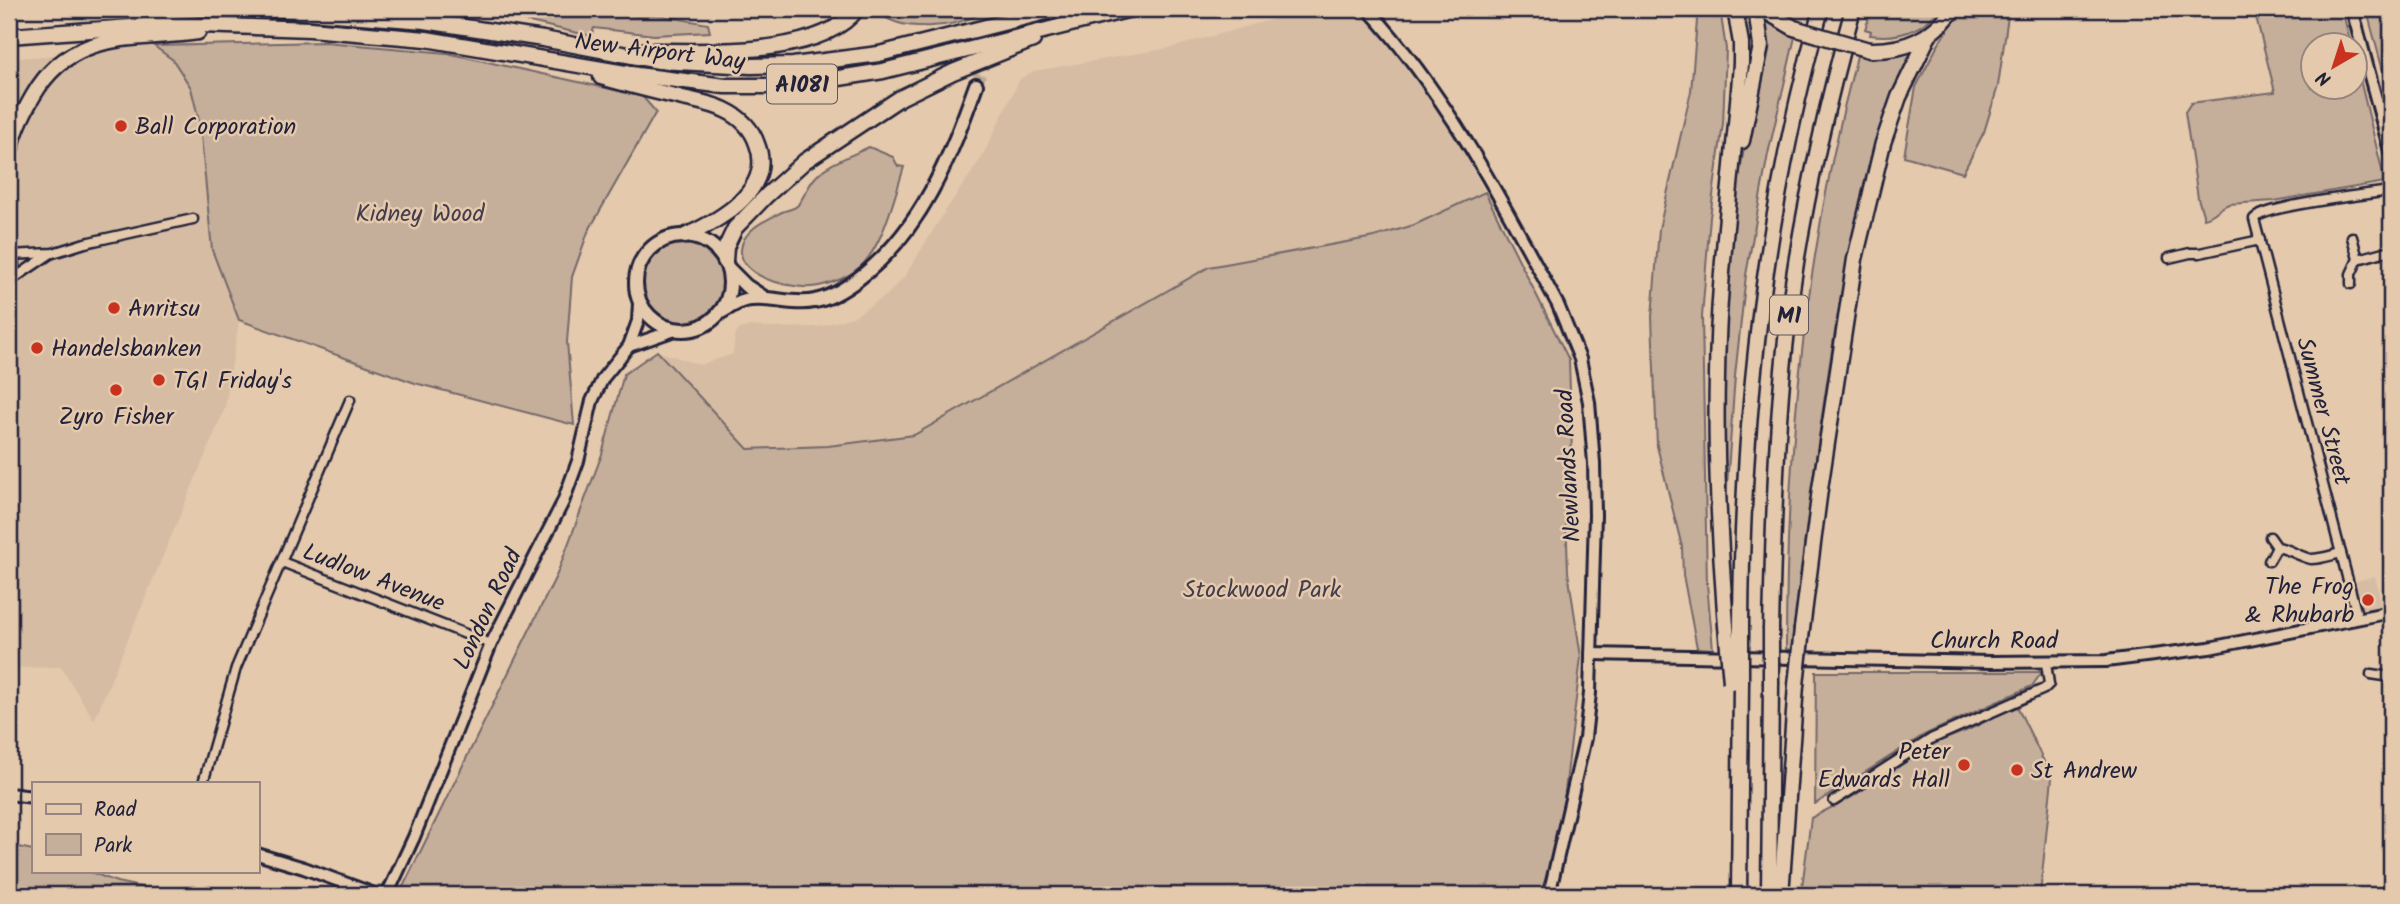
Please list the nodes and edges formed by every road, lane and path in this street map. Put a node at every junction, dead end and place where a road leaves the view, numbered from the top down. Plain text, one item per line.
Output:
1 (197, 9) edge
2 (270, 9) edge
3 (857, 9) edge
4 (1059, 9) edge
5 (1131, 9) edge
6 (1368, 9) edge
7 (1735, 9) edge
8 (1759, 9) edge
9 (1821, 9) edge
10 (1853, 9) edge
11 (1954, 9) edge
12 (2352, 9) edge
13 (9, 20) edge
14 (245, 25) junction
15 (1067, 25) junction
16 (1930, 33) junction
17 (9, 36) edge
18 (600, 51) junction
19 (532, 57) junction
20 (976, 85) tunnel mouth
21 (2391, 155) edge
22 (9, 156) edge
23 (2391, 191) edge
24 (1730, 197) junction
25 (193, 219) dead end
26 (685, 236) junction
27 (2352, 237) dead end
28 (2260, 240) junction
29 (2391, 250) edge
30 (52, 253) junction
31 (9, 254) edge
32 (2169, 258) dead end
33 (2358, 259) junction
34 (726, 265) junction
35 (10, 282) edge
36 (2351, 284) dead end
37 (766, 300) junction
38 (639, 303) junction
39 (721, 312) junction
40 (675, 330) junction
41 (629, 346) junction
42 (350, 400) dead end
43 (2270, 537) dead end
44 (2277, 547) junction
45 (2341, 553) junction
46 (2269, 561) dead end
47 (282, 562) junction
48 (2391, 612) edge
49 (2358, 619) junction
50 (491, 644) junction
51 (1591, 654) junction
52 (2046, 663) junction
53 (2371, 674) dead end
54 (2391, 677) edge
55 (1736, 682) junction
56 (203, 782) edge
57 (9, 794) edge
58 (32, 797) edge
59 (1833, 801) dead end
60 (259, 856) edge
61 (377, 895) edge
62 (387, 895) edge
63 (1549, 895) edge
64 (1739, 895) edge
65 (1769, 895) edge
66 (1782, 895) edge

1 - 13 highway
2 - 18 highway, New Airport Way / A1081
3 - 18 highway, A1081
4 - 18 highway, New Airport Way / A1081
5 - 15 highway, New Airport Way / A1081
6 - 51 street, Newlands Road
7 - 24 highway
8 - 16 highway, bridge
8 - 24 highway
9 - 55 highway, M1, bridge
10 - 65 highway, M1, bridge
11 - 16 highway
12 - 21 street
14 - 17 highway, New Airport Way / A1081
14 - 19 highway, New Airport Way / A1081
14 - 22 highway, A1081
15 - 19 highway, New Airport Way / A1081
15 - 34 highway, A1081
16 - 66 highway, bridge
19 - 26 highway, A1081
20 - 37 main road
23 - 28 street, Summer Street
24 - 55 highway, bridge
25 - 30 street
26 - 34 main road
26 - 38 main road
27 - 33 street
28 - 32 street
28 - 45 street, Summer Street
29 - 33 street
30 - 31 street
30 - 35 street
31 - 35 street
33 - 36 street
34 - 37 main road
34 - 39 main road
37 - 39 main road
38 - 40 main road
38 - 41 street, London Road
39 - 40 main road
40 - 41 street
41 - 50 street, London Road
42 - 47 street, Ludlow Avenue
43 - 44 street
44 - 45 street
44 - 46 street
45 - 49 street, Summer Street
47 - 50 street, Ludlow Avenue
47 - 56 street, Ludlow Avenue
48 - 49 street, Church Road
49 - 52 street, Church Road
50 - 62 street, London Road
51 - 52 street, Church Road
51 - 63 street, Newlands Road
52 - 59 street
53 - 54 street
55 - 64 highway
57 - 58 street
60 - 61 street

